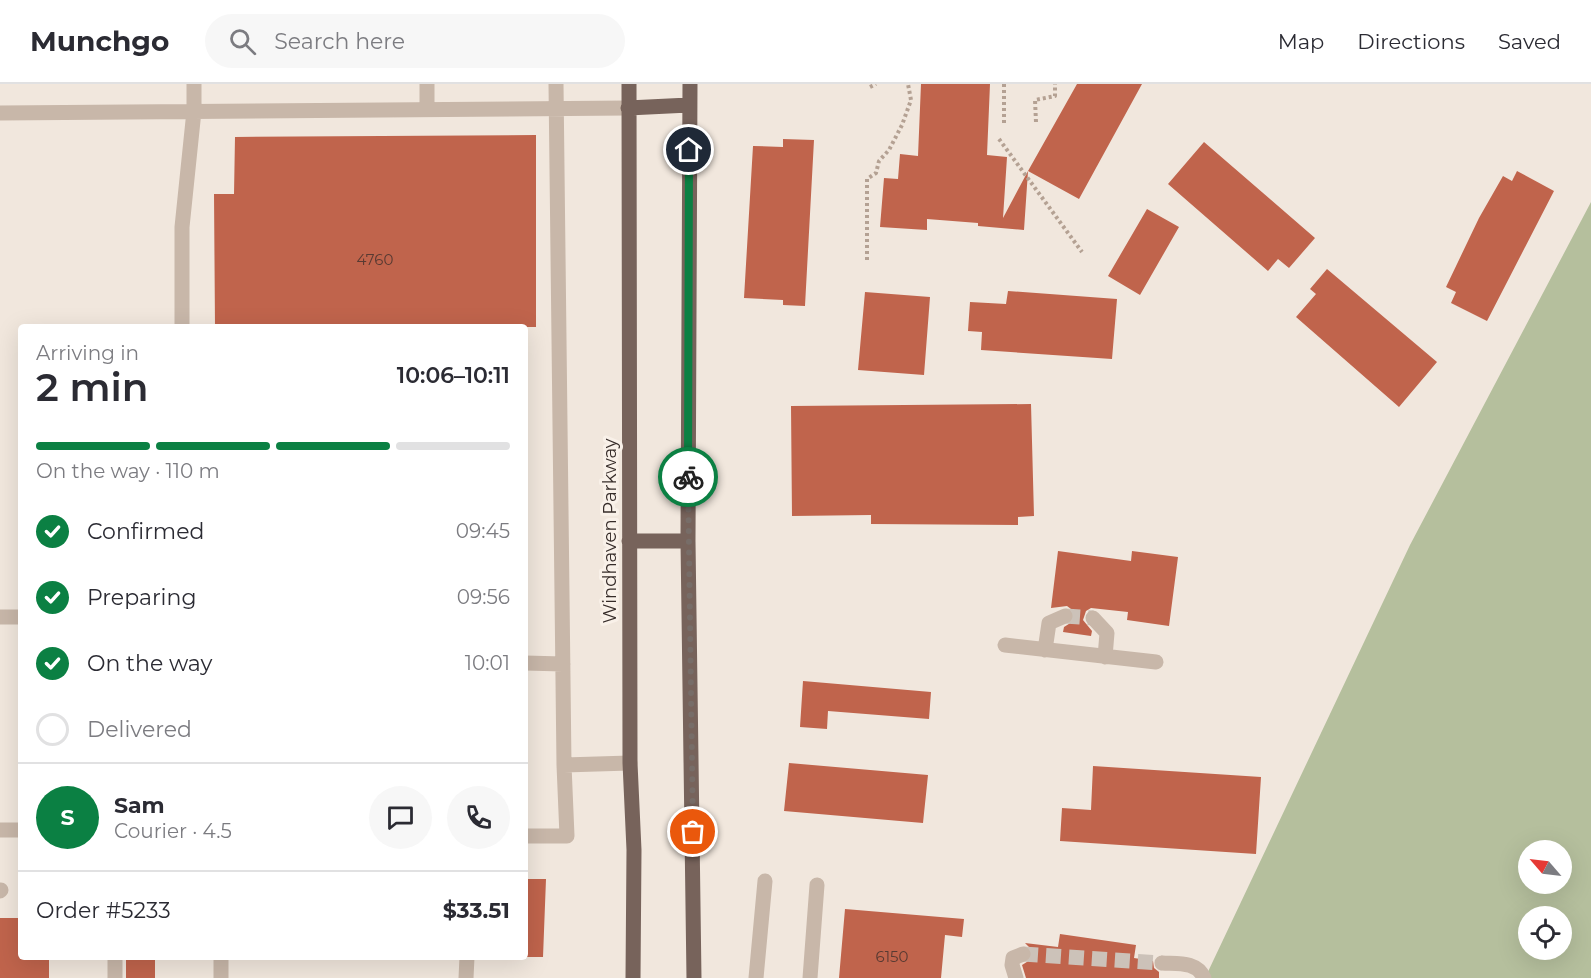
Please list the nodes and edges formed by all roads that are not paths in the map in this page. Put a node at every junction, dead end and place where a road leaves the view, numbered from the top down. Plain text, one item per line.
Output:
1 (194, 84) edge
2 (427, 84) edge
3 (556, 84) edge
4 (629, 84) edge
5 (690, 84) edge
6 (689, 105) junction
7 (557, 108) junction
8 (628, 108) junction
9 (427, 110) junction
10 (194, 111) junction
11 (0, 112) edge
12 (182, 324) edge
13 (688, 541) junction
14 (629, 542) junction
15 (1065, 616) dead end
16 (0, 617) edge
17 (18, 617) edge
18 (1093, 618) dead end
19 (1005, 645) dead end
20 (1045, 650) junction
21 (1106, 657) junction
22 (1156, 662) dead end
23 (528, 663) edge
24 (563, 664) junction
25 (630, 764) junction
26 (564, 765) junction
27 (0, 830) edge
28 (18, 830) edge
29 (528, 836) edge
30 (765, 881) dead end
31 (817, 885) dead end
32 (1023, 954) dead end
33 (115, 960) edge
34 (221, 960) edge
35 (467, 960) edge
36 (1162, 963) tunnel mouth
37 (115, 978) edge
38 (221, 978) edge
39 (466, 978) edge
40 (633, 978) edge
41 (694, 978) edge
42 (756, 978) edge
43 (810, 978) edge
44 (1016, 978) edge
45 (1204, 978) edge

1 - 10 lane
2 - 9 lane
3 - 7 lane
4 - 8 main road, Windhaven Parkway
5 - 6 main road
6 - 8 main road
6 - 13 main road
7 - 8 lane
7 - 9 lane
7 - 24 lane
8 - 14 main road, Windhaven Parkway
9 - 10 lane
10 - 11 lane
10 - 12 lane
13 - 14 main road
13 - 41 main road
14 - 25 main road, Windhaven Parkway
15 - 20 lane
16 - 17 lane
18 - 21 lane
19 - 20 lane
20 - 21 lane
21 - 22 lane
23 - 24 lane
24 - 26 lane
25 - 26 lane
25 - 40 main road, Windhaven Parkway
26 - 29 lane
27 - 28 lane
30 - 42 lane
31 - 43 lane
32 - 44 lane
33 - 37 lane
34 - 38 lane
35 - 39 lane
36 - 45 lane

